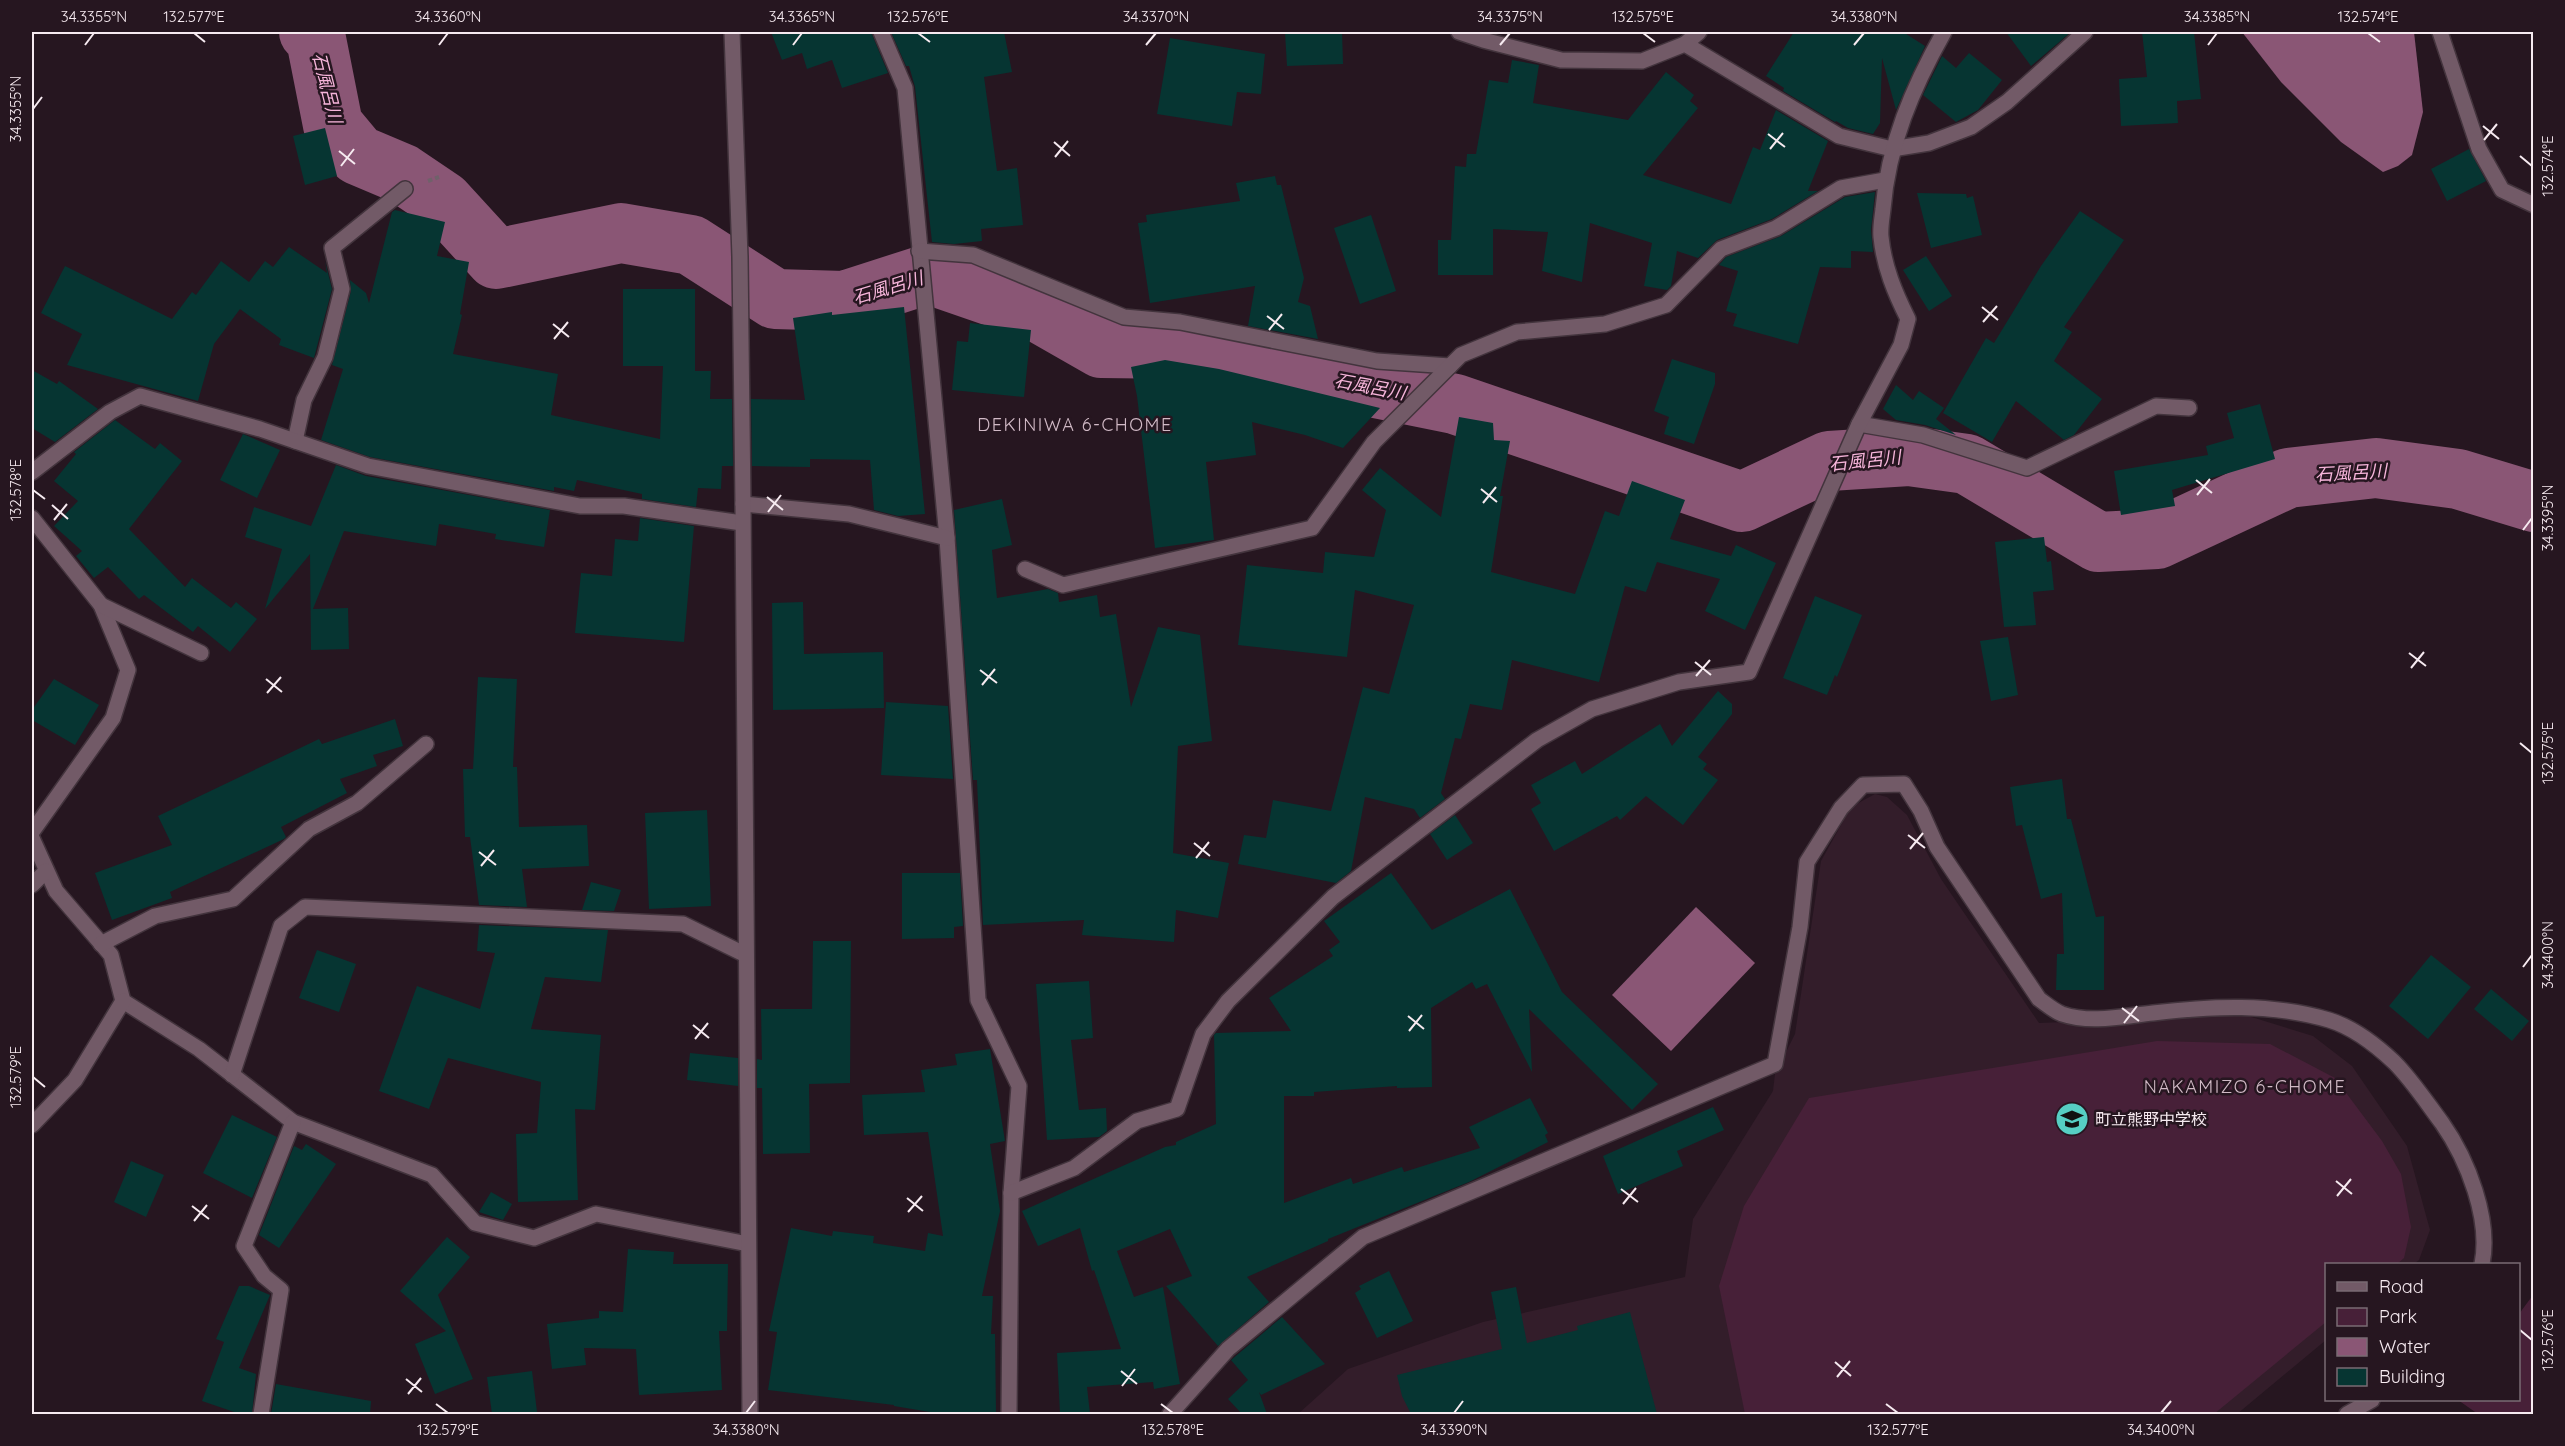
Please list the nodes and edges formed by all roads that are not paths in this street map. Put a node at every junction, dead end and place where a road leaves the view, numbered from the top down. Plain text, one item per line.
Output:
1 (732, 32) edge
2 (881, 32) edge
3 (1459, 32) edge
4 (1699, 32) edge
5 (1944, 32) edge
6 (2085, 32) edge
7 (2440, 32) edge
8 (1685, 44) junction
9 (1892, 149) junction
10 (1885, 180) junction
11 (405, 189) dead end
12 (2534, 205) edge
13 (919, 257) junction
14 (1450, 366) junction
15 (2190, 408) dead end
16 (1857, 428) junction
17 (295, 441) junction
18 (32, 472) edge
19 (743, 504) junction
20 (32, 518) edge
21 (742, 523) junction
22 (948, 538) junction
23 (1025, 569) dead end
24 (101, 605) junction
25 (201, 653) dead end
26 (426, 744) dead end
27 (32, 832) edge
28 (32, 838) edge
29 (46, 871) junction
30 (32, 885) edge
31 (101, 944) junction
32 (746, 955) junction
33 (123, 1001) junction
34 (232, 1075) junction
35 (293, 1122) junction
36 (32, 1125) edge
37 (1011, 1193) junction
38 (748, 1244) junction
39 (2482, 1263) edge
40 (2370, 1401) edge
41 (261, 1414) edge
42 (750, 1414) edge
43 (1009, 1414) edge
44 (1170, 1414) edge
45 (2347, 1414) edge

1 - 19 street
2 - 13 street
3 - 8 street
4 - 8 street
5 - 9 street
6 - 9 street
7 - 12 street
8 - 9 street
9 - 10 street
10 - 14 street
10 - 16 street
11 - 17 street
13 - 14 street
13 - 22 street
14 - 23 street
15 - 16 street
16 - 37 street
17 - 18 street
17 - 21 street
19 - 21 street
19 - 22 street
20 - 24 street
21 - 32 street
22 - 37 street
24 - 25 street
24 - 27 street
26 - 31 street
28 - 29 street
29 - 30 street
29 - 31 street
31 - 33 street
32 - 34 street
32 - 38 street
33 - 34 street
33 - 36 street
34 - 35 street
35 - 38 street
35 - 41 street
37 - 43 street
38 - 42 street
39 - 44 street
40 - 45 street

